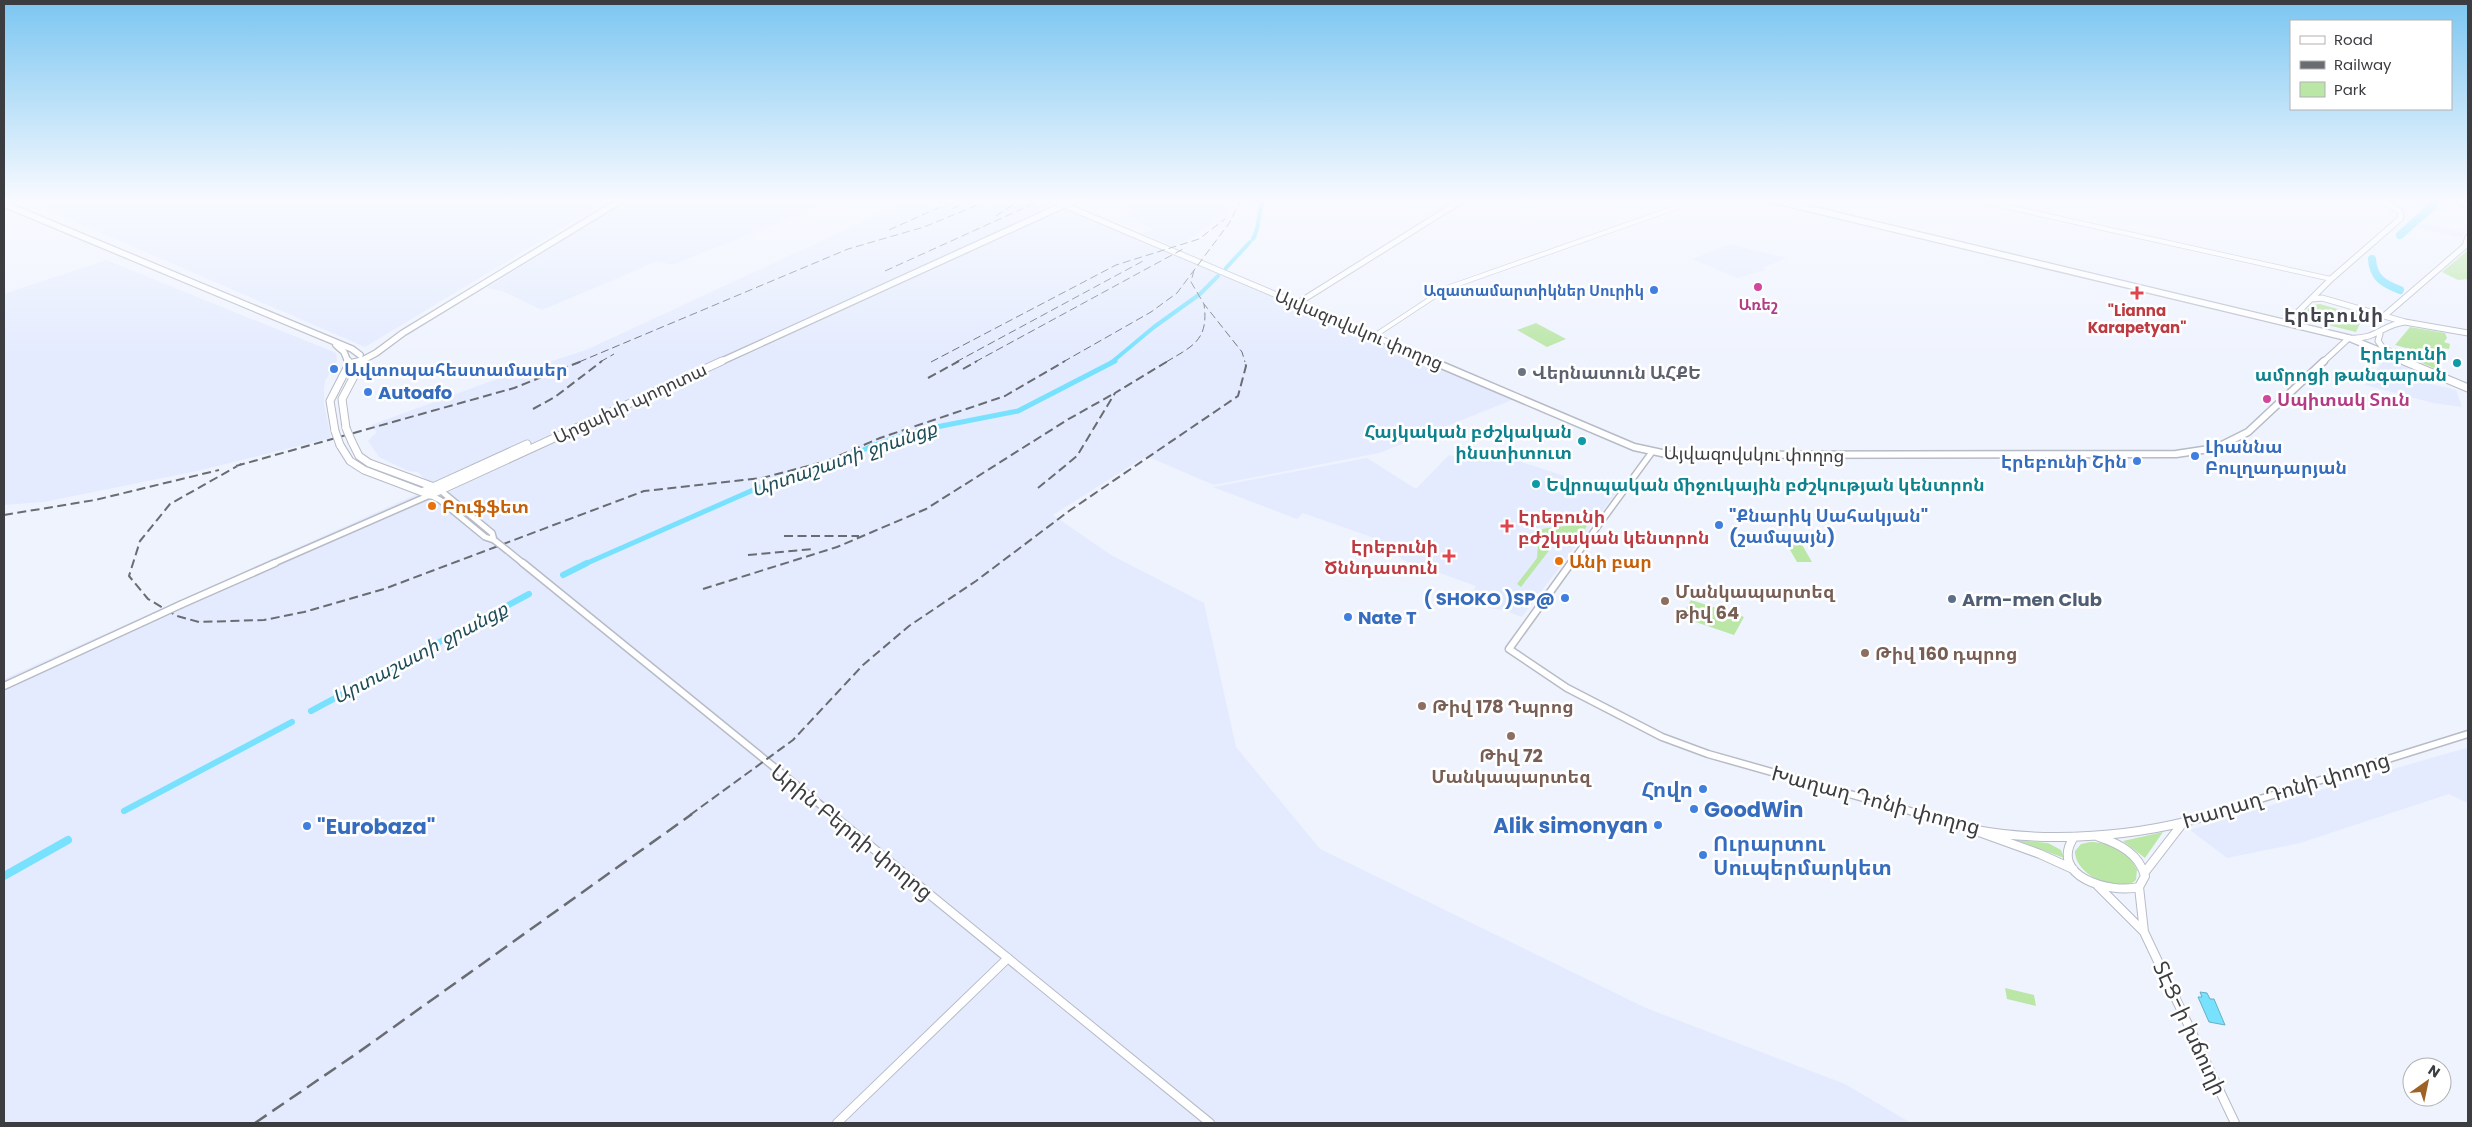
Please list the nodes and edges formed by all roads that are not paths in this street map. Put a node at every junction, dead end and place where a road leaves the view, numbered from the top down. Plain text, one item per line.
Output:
1 (117, 252) edge
2 (533, 252) edge
3 (537, 252) edge
4 (953, 252) edge
5 (956, 252) edge
6 (1178, 252) edge
7 (1381, 252) edge
8 (1552, 252) edge
9 (1990, 252) edge
10 (1999, 252) edge
11 (2206, 252) edge
12 (2362, 252) edge
13 (2459, 252) edge
14 (2331, 279) junction
15 (2320, 296) junction
16 (1298, 303) junction
17 (2384, 316) junction
18 (2288, 321) junction
19 (2405, 322) junction
20 (2393, 323) junction
21 (2468, 333) edge
22 (2334, 334) junction
23 (2380, 334) junction
24 (1374, 336) junction
25 (2349, 338) junction
26 (330, 341) junction
27 (2341, 344) junction
28 (364, 355) junction
29 (2400, 357) junction
30 (348, 361) junction
31 (361, 363) junction
32 (2468, 387) edge
33 (1652, 452) junction
34 (451, 478) junction
35 (421, 483) junction
36 (439, 490) junction
37 (427, 493) junction
38 (494, 540) junction
39 (4, 686) edge
40 (2468, 734) edge
41 (2182, 824) junction
42 (1971, 829) junction
43 (2074, 836) junction
44 (2097, 836) junction
45 (2075, 870) junction
46 (2145, 872) junction
47 (2097, 885) junction
48 (2139, 887) junction
49 (2144, 932) junction
50 (1008, 958) junction
51 (837, 1123) edge
52 (1210, 1123) edge
53 (2235, 1123) edge

1 - 26 main road
2 - 28 main road
3 - 28 main road
4 - 34 main road, Արցախի պողոտա
5 - 36 main road, Արցախի պողոտա
6 - 16 main road, Այվազովսկու փողոց
7 - 16 main road
8 - 24 street
9 - 18 main road
10 - 18 main road
11 - 14 street
12 - 14 main road
13 - 17 main road
14 - 15 main road
15 - 17 main road
15 - 18 main road
16 - 24 main road, Այվազովսկու փողոց
17 - 19 main road
17 - 20 main road
18 - 22 main road
19 - 20 main road
19 - 21 main road
20 - 23 main road
22 - 25 main road
22 - 27 main road
23 - 25 main road
23 - 29 main road
24 - 33 main road, Այվազովսկու փողոց
25 - 27 main road, Այվազովսկու փողոց
25 - 29 main road
26 - 28 main road
26 - 30 main road
27 - 33 main road, Այվազովսկու փողոց
28 - 30 main road
28 - 31 main road
29 - 32 main road
30 - 31 main road
30 - 37 main road, Արին Բերդի փողոց, bridge
31 - 35 main road, Արին Բերդի փողոց, bridge
33 - 42 street, Խաղաղ Դոնի փողոց
34 - 35 main road
34 - 36 main road, Արցախի պողոտա
35 - 36 main road, Արին Բերդի փողոց
36 - 37 main road, Արցախի պողոտա
36 - 38 street, Արին Բերդի փողոց
37 - 38 street, Արին Բերդի փողոց
37 - 39 street, Արցախի պողոտա, bridge
38 - 50 street, Արին Բերդի փողոց, bridge
40 - 41 street, Խաղաղ Դոնի փողոց
41 - 44 street, Խաղաղ Դոնի փողոց
41 - 46 street
42 - 43 street, Խաղաղ Դոնի փողոց
42 - 45 street
43 - 44 street, Խաղաղ Դոնի փողոց
43 - 45 street
44 - 46 street
45 - 47 street
46 - 48 street
47 - 48 street
47 - 49 street
48 - 49 street
49 - 53 street, ՏԷՑ-ի խճուղի
50 - 51 street
50 - 52 street, Արին Բերդի փողոց

